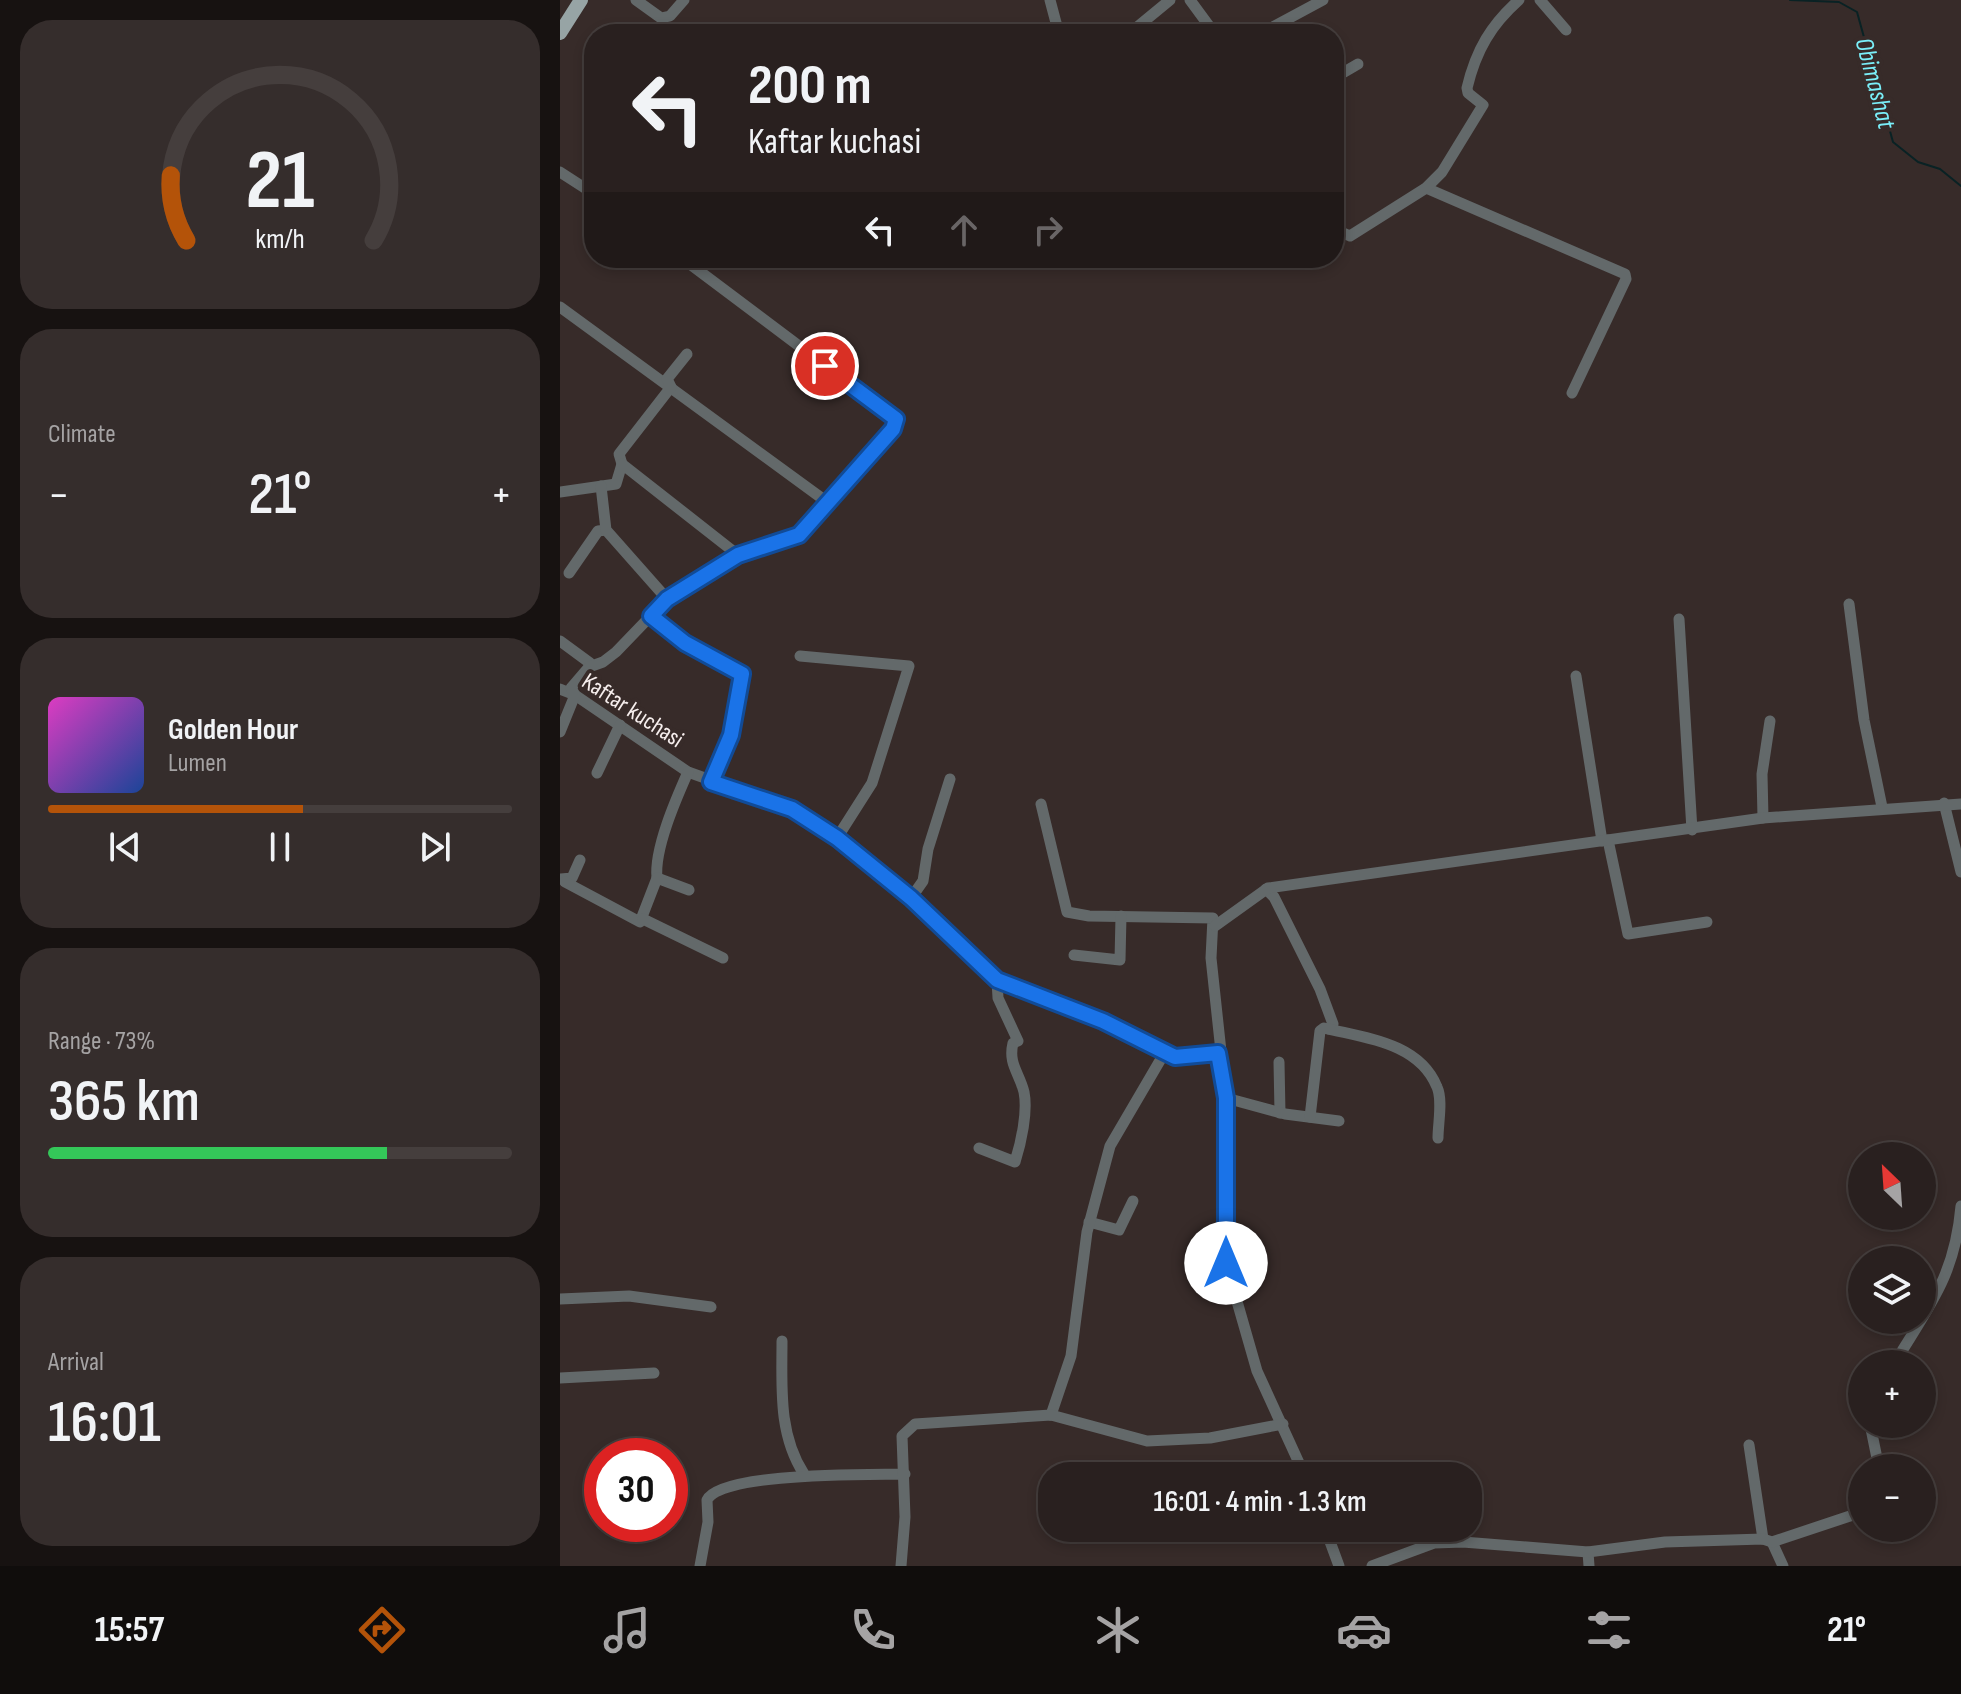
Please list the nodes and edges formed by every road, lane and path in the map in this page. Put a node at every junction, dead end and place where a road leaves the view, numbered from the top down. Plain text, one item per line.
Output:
1 (581, 0) edge
2 (636, 0) edge
3 (684, 0) edge
4 (1050, 0) edge
5 (1170, 0) edge
6 (1190, 0) edge
7 (1323, 0) edge
8 (1519, 0) edge
9 (1540, 0) edge
10 (1056, 24) edge
11 (1141, 24) edge
12 (1208, 24) edge
13 (1279, 24) edge
14 (1566, 30) dead end
15 (560, 33) edge
16 (1358, 64) dead end
17 (1344, 72) edge
18 (560, 172) edge
19 (584, 188) edge
20 (1426, 188) junction
21 (1344, 233) edge
22 (695, 268) edge
23 (560, 307) edge
24 (687, 354) dead end
25 (671, 387) junction
26 (1572, 393) dead end
27 (622, 464) junction
28 (601, 486) junction
29 (560, 492) edge
30 (827, 502) junction
31 (606, 530) junction
32 (738, 555) junction
33 (569, 573) dead end
34 (667, 599) junction
35 (1849, 604) dead end
36 (651, 616) junction
37 (1679, 619) dead end
38 (560, 641) edge
39 (800, 656) dead end
40 (589, 667) junction
41 (1576, 676) dead end
42 (560, 689) edge
43 (575, 695) junction
44 (1770, 721) dead end
45 (620, 725) junction
46 (560, 732) edge
47 (688, 772) junction
48 (597, 773) dead end
49 (950, 779) dead end
50 (711, 782) junction
51 (1944, 803) junction
52 (1041, 804) dead end
53 (1961, 804) edge
54 (1882, 807) junction
55 (1763, 818) junction
56 (1692, 830) junction
57 (837, 838) junction
58 (1605, 840) junction
59 (580, 860) dead end
60 (1961, 872) edge
61 (657, 878) junction
62 (563, 880) edge
63 (1266, 889) junction
64 (689, 890) dead end
65 (911, 898) junction
66 (1121, 916) junction
67 (643, 919) junction
68 (1707, 922) dead end
69 (1215, 926) junction
70 (1074, 955) dead end
71 (723, 958) dead end
72 (997, 980) junction
73 (1329, 1029) junction
74 (1165, 1052) junction
75 (1218, 1053) junction
76 (1279, 1062) dead end
77 (1226, 1098) junction
78 (1280, 1113) junction
79 (1310, 1117) junction
80 (1339, 1121) dead end
81 (1438, 1138) dead end
82 (979, 1148) dead end
83 (1133, 1201) dead end
84 (1961, 1206) edge
85 (1089, 1222) junction
86 (1958, 1251) edge
87 (560, 1299) edge
88 (711, 1307) dead end
89 (782, 1341) dead end
90 (1903, 1350) edge
91 (654, 1373) dead end
92 (560, 1378) edge
93 (1051, 1415) junction
94 (1283, 1424) junction
95 (1749, 1445) dead end
96 (1299, 1462) edge
97 (804, 1474) junction
98 (905, 1474) junction
99 (1848, 1516) edge
100 (1767, 1540) junction
101 (1330, 1542) edge
102 (1588, 1552) junction
103 (700, 1566) edge
104 (901, 1566) edge
105 (1339, 1566) edge
106 (1372, 1566) edge
107 (1589, 1566) edge
108 (1783, 1566) edge

1 - 15 main road
2 - 3 street
4 - 10 street
5 - 11 street
6 - 12 street
7 - 13 street
8 - 20 street
9 - 14 street
16 - 17 street
18 - 19 street
20 - 21 street
20 - 26 street
22 - 30 street
23 - 25 street
24 - 25 street
25 - 27 street
25 - 30 street
27 - 28 street
27 - 32 street
28 - 29 street
28 - 31 street
30 - 32 street
31 - 33 street
31 - 34 street
32 - 34 street
34 - 36 street
35 - 54 street
36 - 40 street
36 - 50 street
37 - 56 street
38 - 40 street
39 - 57 street
40 - 43 street
41 - 58 street
42 - 43 street, Kaftar kuchasi
43 - 45 street, Kaftar kuchasi
43 - 46 street
44 - 55 street
45 - 47 street, Kaftar kuchasi
45 - 48 street
47 - 50 street, Kaftar kuchasi
47 - 61 street
49 - 65 street
50 - 57 street, Kaftar kuchasi
51 - 53 street
51 - 54 street
51 - 60 street
52 - 66 street
54 - 55 street
55 - 56 street
56 - 58 street
57 - 65 street, Kaftar kuchasi
58 - 63 street
58 - 68 street
59 - 62 street
61 - 64 street
61 - 67 street
62 - 67 street
63 - 69 street
63 - 73 street
65 - 72 street, Kaftar kuchasi
66 - 69 street
66 - 70 street
67 - 71 street
69 - 75 street
72 - 74 street, Kaftar kuchasi
72 - 82 street
73 - 79 street
73 - 81 street
74 - 75 street, Kaftar kuchasi
74 - 85 street
75 - 77 street
76 - 78 street
77 - 78 street
77 - 94 street
78 - 79 street
79 - 80 street
83 - 85 street
84 - 86 street
85 - 93 street
86 - 90 street
87 - 88 street
89 - 97 street
91 - 92 street
93 - 94 street
93 - 98 street
94 - 96 street
95 - 100 street
97 - 98 street
97 - 103 street
98 - 104 street
99 - 100 street
100 - 102 street
100 - 108 street
101 - 105 street
102 - 106 street
102 - 107 street

